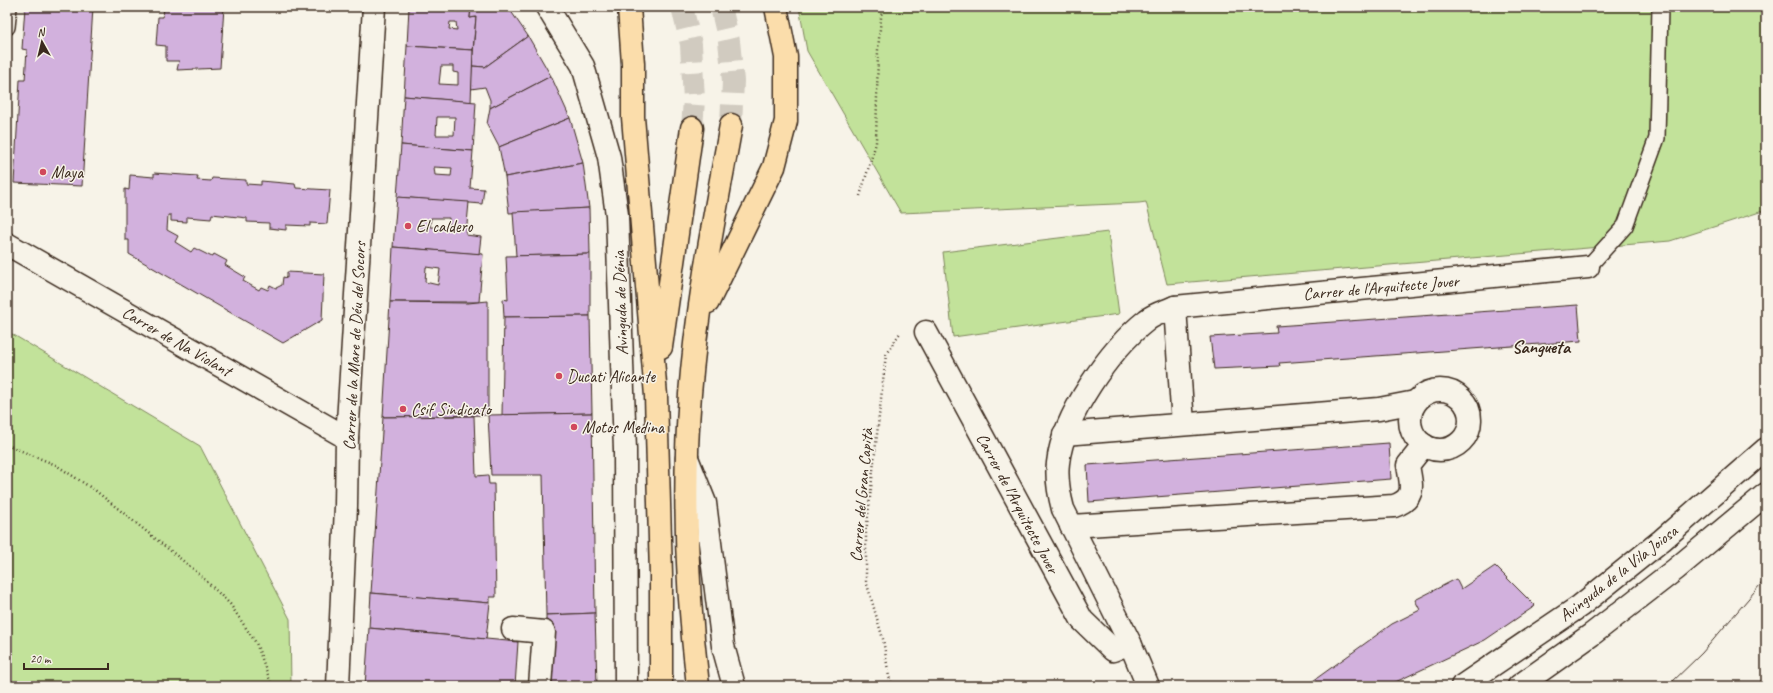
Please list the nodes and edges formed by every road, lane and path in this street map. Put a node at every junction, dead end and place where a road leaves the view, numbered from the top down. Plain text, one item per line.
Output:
1 (9, 7) edge
2 (374, 7) edge
3 (547, 7) edge
4 (629, 7) edge
5 (776, 7) edge
6 (882, 7) edge
7 (1660, 7) edge
8 (7, 27) edge
9 (731, 125) tunnel mouth
10 (692, 128) tunnel mouth
11 (860, 196) dead end
12 (7, 244) edge
13 (1588, 267) joint
14 (1175, 307) junction
15 (698, 325) junction
16 (926, 332) joint
17 (656, 396) junction
18 (1415, 402) junction
19 (1183, 424) junction
20 (1064, 434) junction
21 (347, 438) junction
22 (7, 445) edge
23 (1424, 445) junction
24 (1766, 449) edge
25 (687, 458) junction
26 (1766, 494) edge
27 (1071, 526) junction
28 (513, 629) dead end
29 (1130, 643) junction
30 (272, 686) edge
31 (338, 686) edge
32 (540, 686) edge
33 (626, 686) edge
34 (661, 686) edge
35 (698, 686) edge
36 (734, 686) edge
37 (893, 686) edge
38 (1148, 686) edge
39 (1462, 686) edge
40 (1519, 686) edge

1 - 8 lane
2 - 21 street, Carrer de la Mare de Déu del Socors
3 - 33 street, Avinguda de Dénia
4 - 17 main road, Avinguda de Dénia
5 - 15 main road
6 - 11 path
7 - 13 lane
9 - 15 main road
10 - 17 main road, Avinguda de Dénia
12 - 21 street, Carrer de Na Violant
13 - 14 street, Carrer de l'Arquitecte Jover
14 - 19 street
14 - 20 street, Carrer de l'Arquitecte Jover
15 - 25 main road
16 - 29 street, Carrer de l'Arquitecte Jover
16 - 37 path, Carrer del Gran Capità
17 - 34 main road, Avinguda de Dénia
18 - 19 street
18 - 23 street
18 - 23 street
19 - 20 street
20 - 27 street, Carrer de l'Arquitecte Jover
21 - 31 street, Carrer de la Mare de Déu del Socors
22 - 30 path
23 - 27 street
24 - 39 street, Avinguda de la Vila Joiosa
25 - 35 main road
25 - 36 street
26 - 40 street, Avinguda de la Vila Joiosa
27 - 29 street, Carrer de l'Arquitecte Jover
28 - 32 street
29 - 38 street, Carrer de l'Arquitecte Jover

